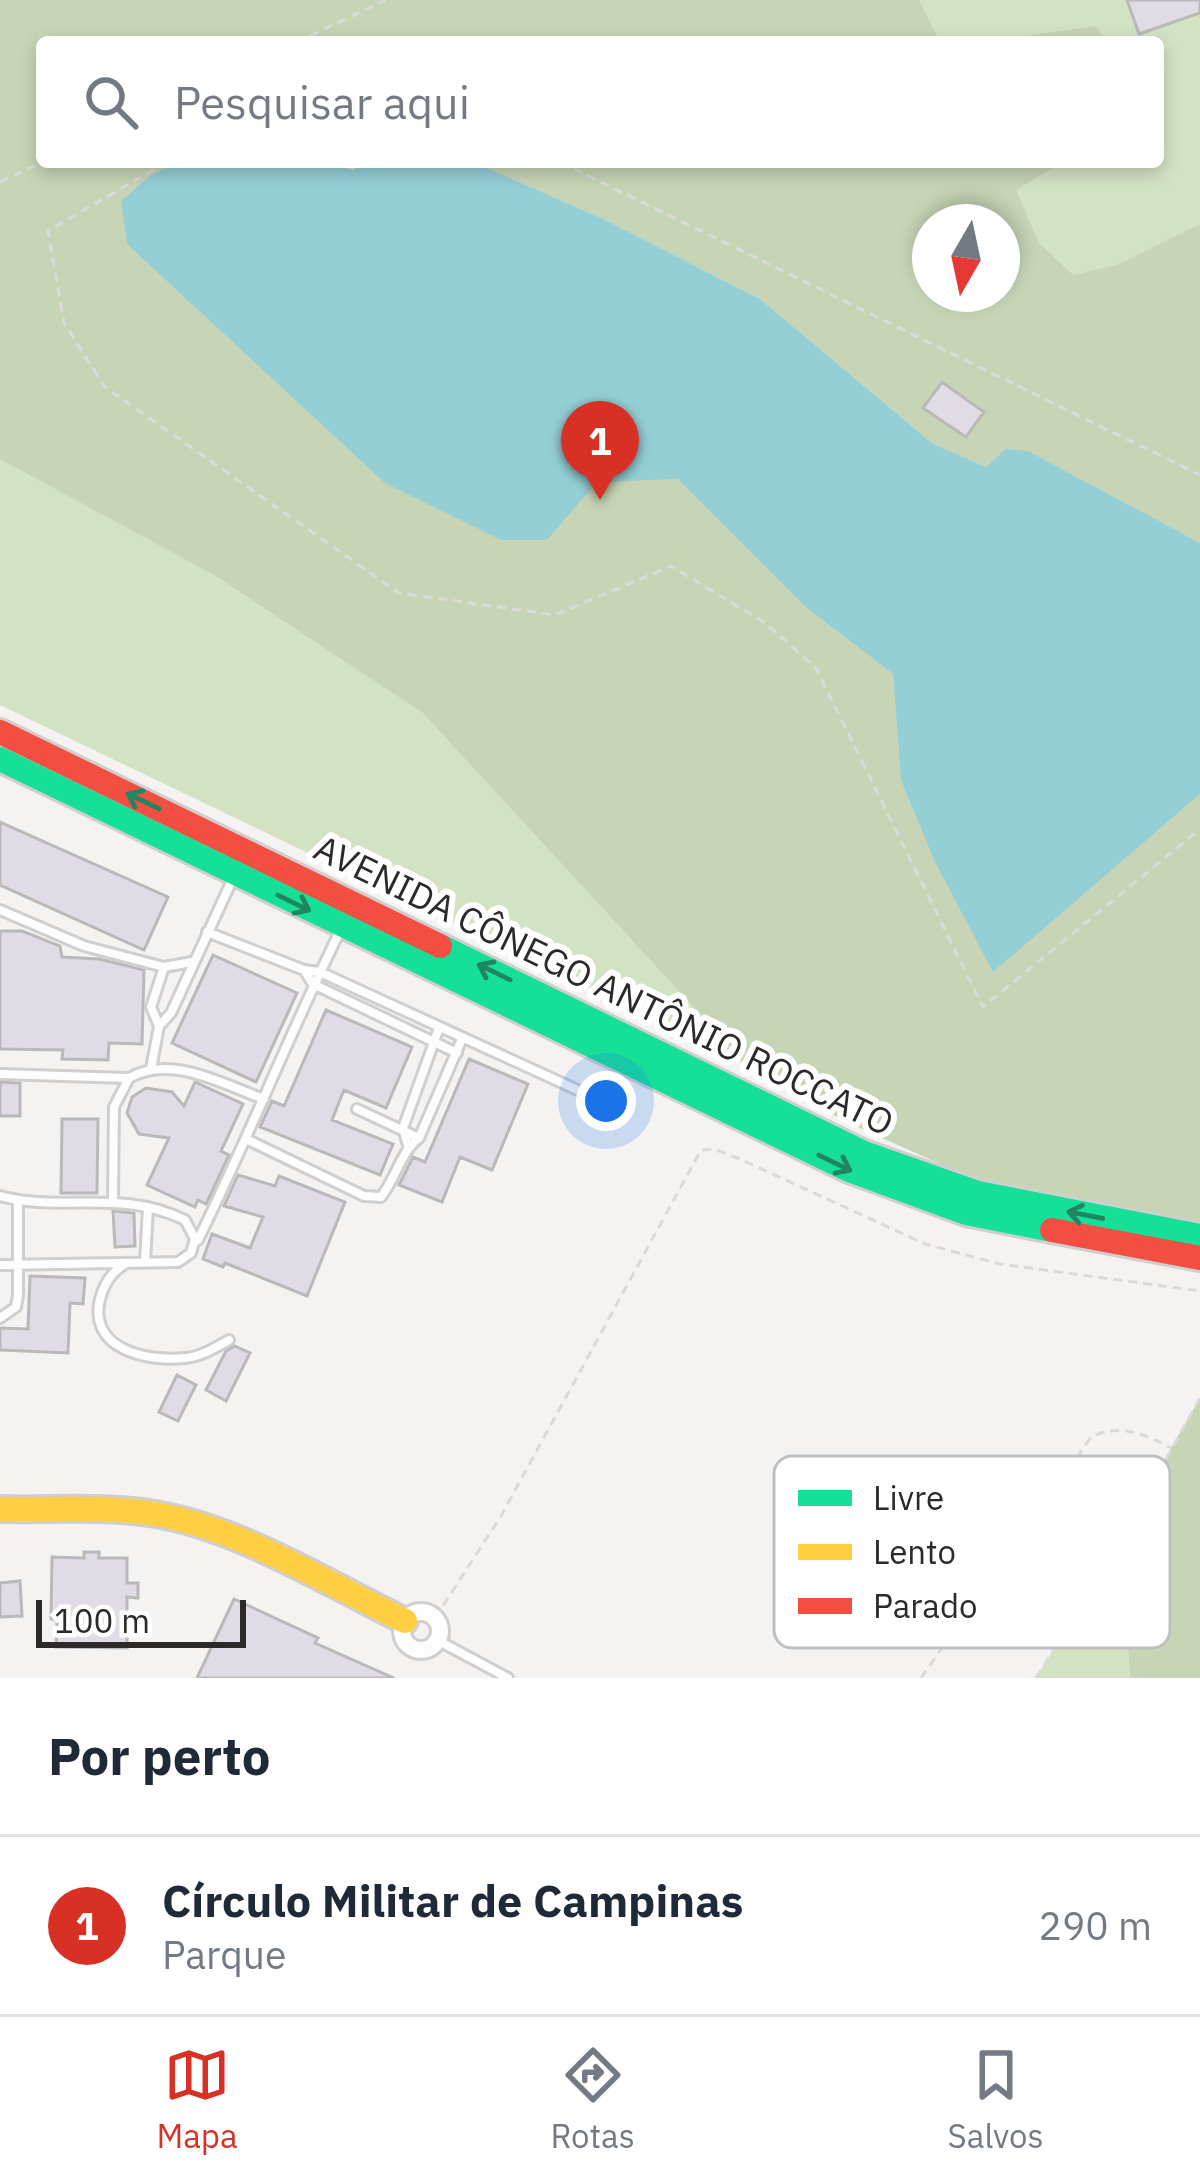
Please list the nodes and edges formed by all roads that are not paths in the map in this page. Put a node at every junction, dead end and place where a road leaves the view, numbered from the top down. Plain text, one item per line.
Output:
1 (0, 732) edge
2 (0, 759) edge
3 (235, 874) junction
4 (0, 910) edge
5 (343, 926) junction
6 (207, 932) junction
7 (192, 962) junction
8 (164, 967) junction
9 (304, 970) junction
10 (320, 972) junction
11 (313, 984) junction
12 (159, 1026) junction
13 (439, 1028) junction
14 (462, 1039) junction
15 (435, 1044) junction
16 (457, 1053) junction
17 (151, 1069) junction
18 (0, 1074) edge
19 (129, 1078) junction
20 (595, 1098) dead end
21 (263, 1099) junction
22 (357, 1109) dead end
23 (403, 1128) junction
24 (419, 1138) junction
25 (248, 1140) junction
26 (408, 1146) junction
27 (0, 1196) edge
28 (18, 1200) junction
29 (113, 1200) junction
30 (148, 1207) junction
31 (1200, 1236) edge
32 (194, 1246) junction
33 (1200, 1258) edge
34 (128, 1262) junction
35 (145, 1262) junction
36 (0, 1265) edge
37 (18, 1265) junction
38 (0, 1318) edge
39 (229, 1340) dead end
40 (0, 1509) edge
41 (405, 1621) junction
42 (437, 1640) junction
43 (508, 1678) edge

31 -> 1 main road, AVENIDA CÔNEGO ANTÔNIO ROCCATO
2 - 3 main road, AVENIDA CÔNEGO ANTÔNIO ROCCATO
3 -> 5 main road, AVENIDA CÔNEGO ANTÔNIO ROCCATO
3 - 6 lane
4 - 8 lane
5 - 10 lane
5 -> 33 main road, AVENIDA CÔNEGO ANTÔNIO ROCCATO
6 - 7 lane
6 - 9 lane
7 - 8 lane
7 - 12 lane
8 - 12 lane
9 - 10 lane
9 - 11 lane
10 - 11 lane
10 - 13 lane
11 - 15 lane
11 - 21 lane
12 - 17 lane
13 - 14 lane
13 - 15 lane
14 - 16 lane
14 - 20 lane
15 - 16 lane
15 - 23 lane
16 - 24 lane
17 - 19 lane
17 - 21 lane
18 - 19 lane
19 - 29 lane
21 - 25 lane
22 - 23 lane
23 - 24 lane
23 - 26 lane
24 - 26 lane
25 - 26 lane
25 - 32 lane
27 - 28 lane
28 - 29 lane
28 - 37 lane
29 - 30 lane
30 - 32 lane
30 - 35 lane
32 - 35 lane
34 - 35 lane
34 - 37 lane
34 - 39 lane
36 - 37 lane
37 - 38 lane
40 - 41 main road
41 - 42 street
41 - 42 street
42 - 43 lane

